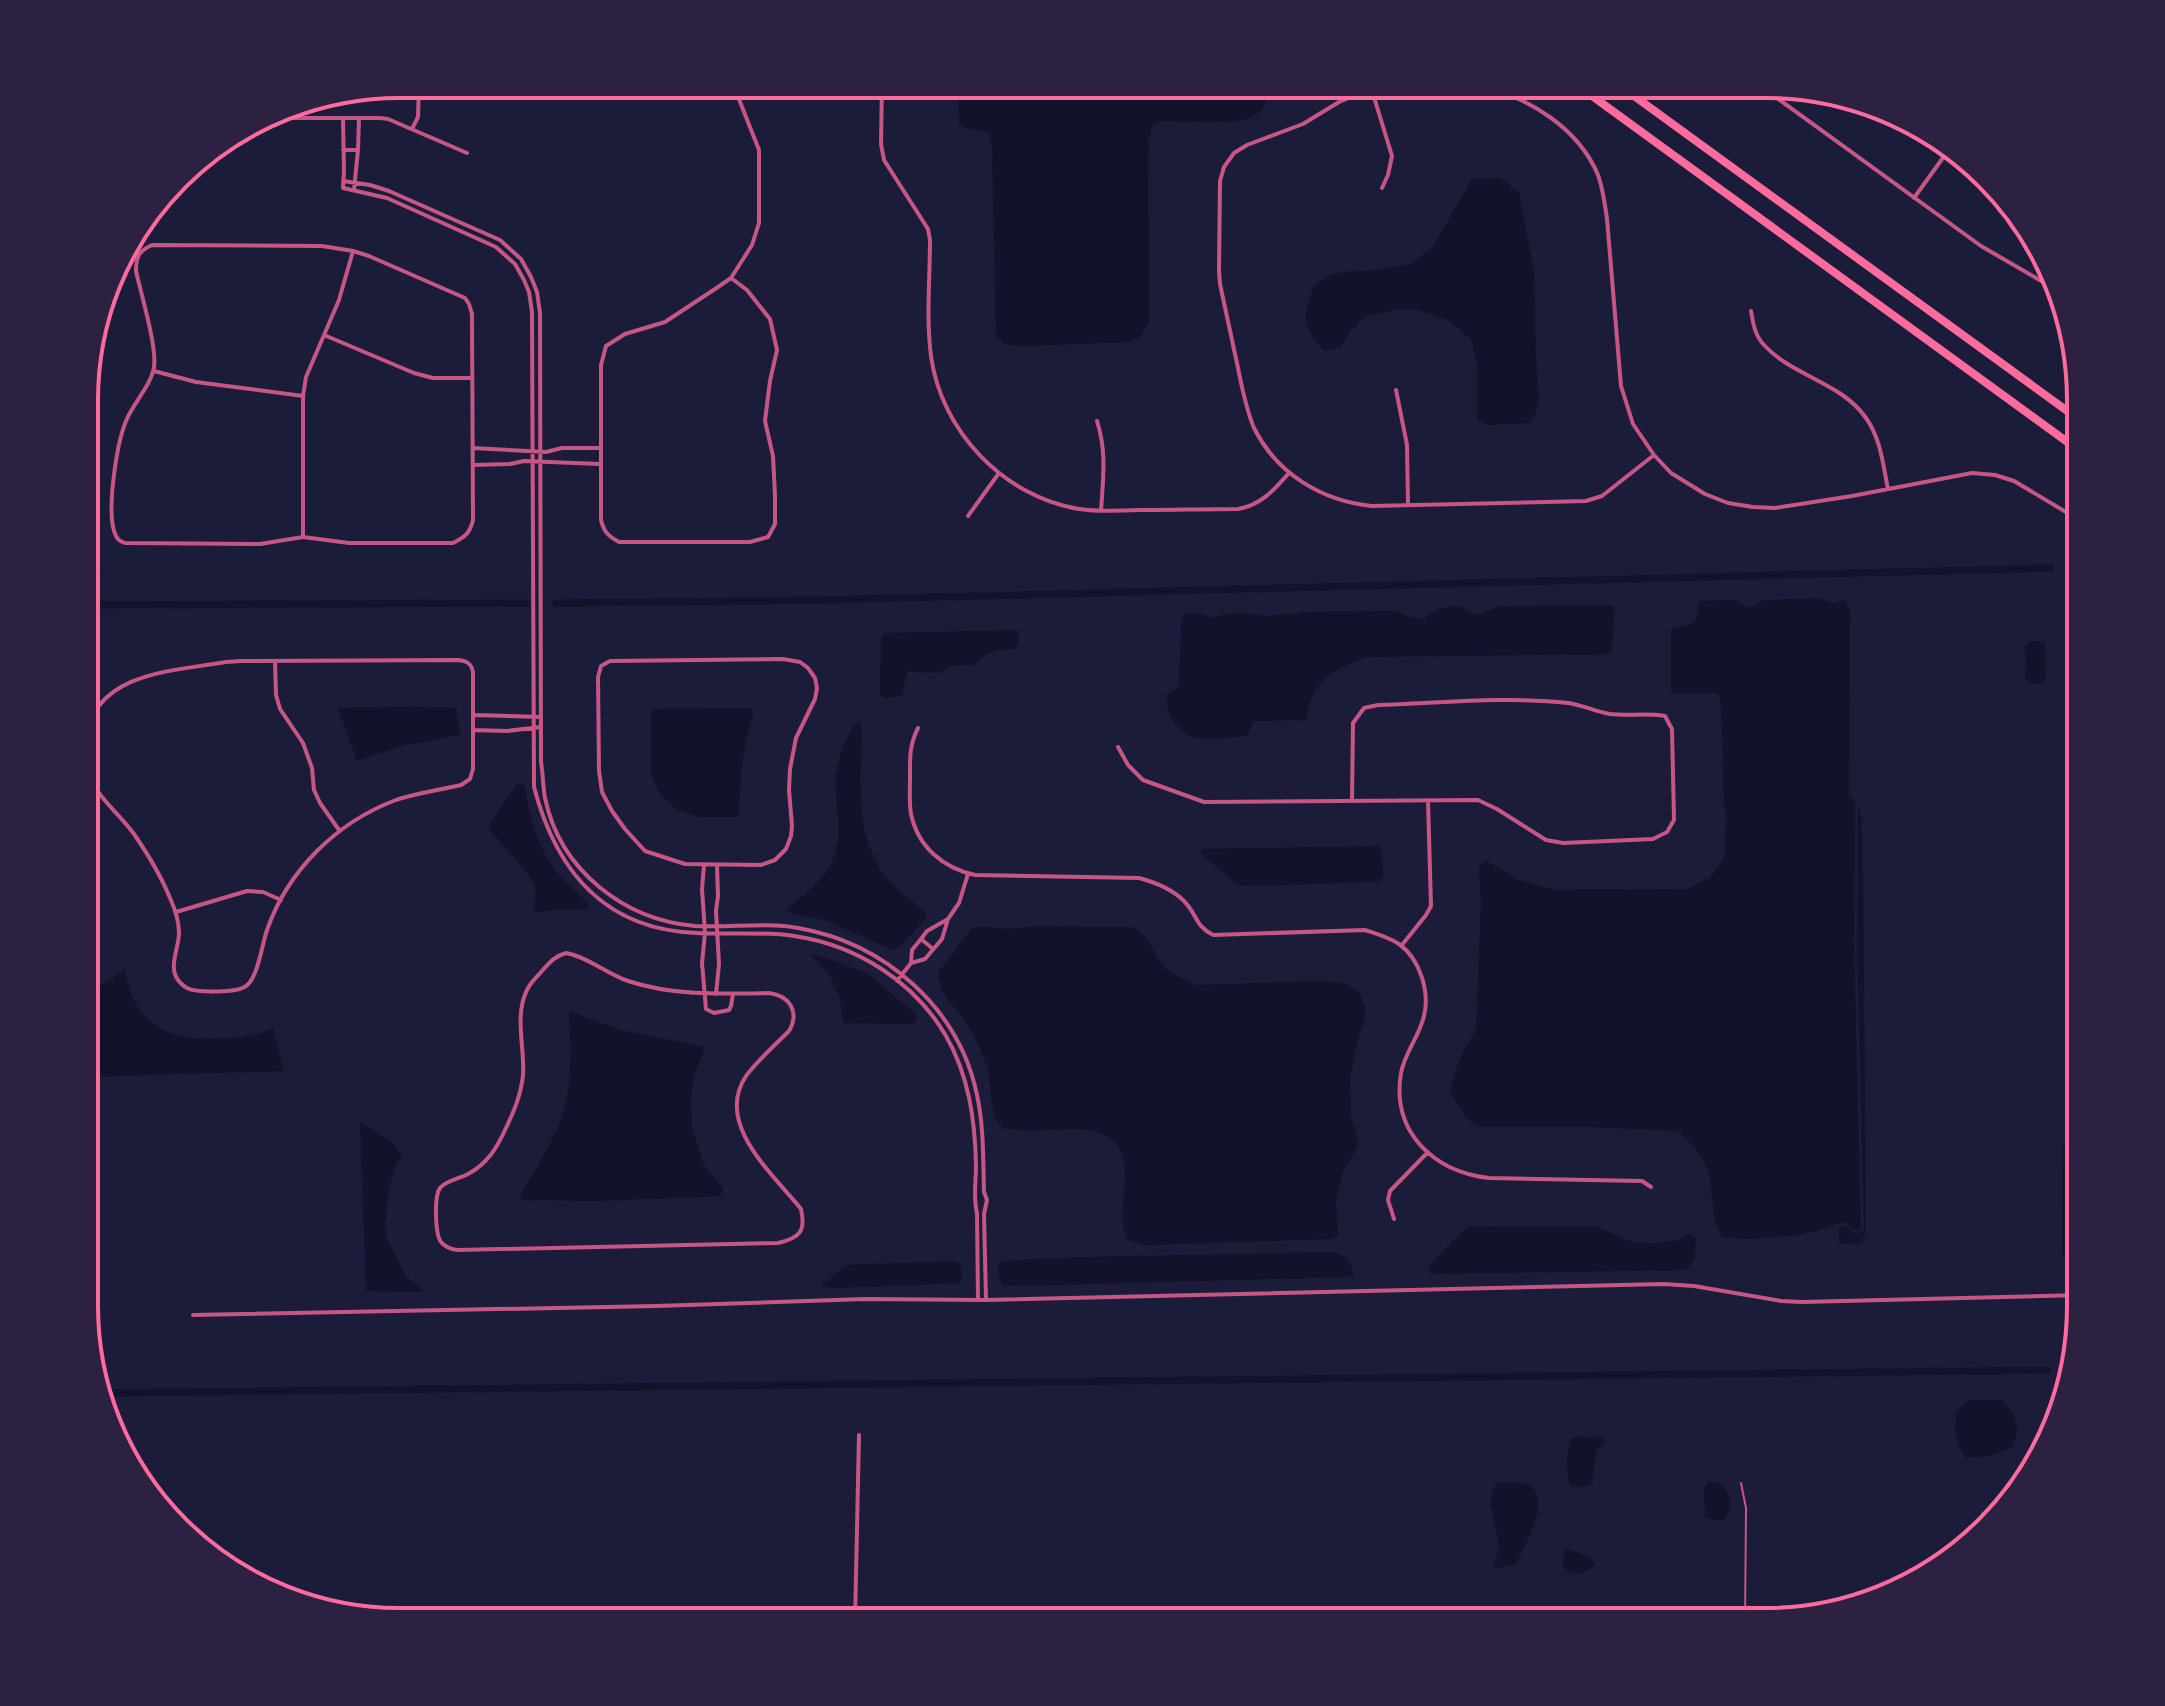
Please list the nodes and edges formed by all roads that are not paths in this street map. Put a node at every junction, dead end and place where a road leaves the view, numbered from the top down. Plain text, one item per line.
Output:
1 (419, 98) edge
2 (739, 98) edge
3 (882, 98) edge
4 (1347, 98) edge
5 (1375, 98) edge
6 (1516, 98) edge
7 (1595, 98) edge
8 (1637, 98) edge
9 (1778, 99) edge
10 (292, 118) edge
11 (343, 118) junction
12 (359, 118) junction
13 (412, 129) junction
14 (343, 150) junction
15 (358, 150) junction
16 (467, 153) dead end
17 (1944, 156) edge
18 (343, 181) junction
19 (355, 182) junction
20 (1382, 188) dead end
21 (354, 190) junction
22 (1914, 198) junction
23 (353, 251) junction
24 (731, 278) junction
25 (2043, 282) edge
26 (1751, 311) dead end
27 (324, 335) junction
28 (154, 371) junction
29 (472, 378) junction
30 (1396, 390) dead end
31 (303, 396) junction
32 (2067, 411) edge
33 (1097, 421) dead end
34 (2067, 442) edge
35 (473, 448) junction
36 (600, 448) junction
37 (533, 451) junction
38 (540, 452) junction
39 (1654, 455) junction
40 (533, 461) junction
41 (539, 461) junction
42 (600, 464) junction
43 (473, 465) junction
44 (999, 473) junction
45 (1289, 473) junction
46 (1888, 489) junction
47 (1408, 505) junction
48 (1101, 511) junction
49 (2067, 513) edge
50 (968, 516) dead end
51 (303, 537) junction
52 (275, 661) junction
53 (98, 708) edge
54 (473, 715) junction
55 (533, 717) junction
56 (541, 717) junction
57 (533, 727) junction
58 (541, 727) junction
59 (918, 728) dead end
60 (473, 730) junction
61 (1118, 747) dead end
62 (98, 794) edge
63 (1352, 801) junction
64 (1428, 801) junction
65 (339, 831) junction
66 (704, 865) junction
67 (717, 865) junction
68 (968, 874) junction
69 (281, 900) junction
70 (176, 912) junction
71 (948, 919) junction
72 (705, 926) junction
73 (716, 926) junction
74 (705, 933) junction
75 (716, 933) junction
76 (921, 939) junction
77 (1402, 946) junction
78 (933, 949) junction
79 (911, 963) junction
80 (902, 974) junction
81 (897, 981) junction
82 (704, 994) junction
83 (716, 994) junction
84 (733, 994) junction
85 (1428, 1152) junction
86 (1651, 1187) dead end
87 (1394, 1219) dead end
88 (2067, 1295) edge
89 (978, 1300) junction
90 (986, 1300) junction
91 (193, 1315) dead end
92 (859, 1435) dead end
93 (1741, 1483) dead end
94 (855, 1608) edge
95 (1745, 1608) edge

1 - 13 street
2 - 24 street
3 - 44 street
4 - 45 street
5 - 20 street
6 - 39 street
7 - 34 highway
8 - 32 highway
9 - 22 street
10 - 11 street
11 - 12 street
11 - 14 street
12 - 13 street
12 - 15 street
13 - 16 street
14 - 15 street
14 - 18 street
15 - 19 street
17 - 22 street
18 - 19 street
18 - 21 street
19 - 21 street
19 - 38 street
21 - 37 street
22 - 25 street
23 - 27 street
23 - 28 street
23 - 29 street
24 - 36 street
24 - 42 street
26 - 46 street
27 - 29 street
27 - 31 street
28 - 31 street
28 - 51 street
29 - 35 street
30 - 47 street
31 - 51 street
33 - 48 street
35 - 37 street
35 - 43 street
36 - 38 street
36 - 42 street
37 - 38 street
37 - 40 street
38 - 41 street
39 - 46 street
39 - 47 street
40 - 41 street
40 - 43 street
40 - 55 street
41 - 42 street
41 - 56 street
43 - 51 street
44 - 48 street
44 - 50 street
45 - 47 street
45 - 48 street
46 - 49 street
52 - 53 street
52 - 54 street
52 - 65 street
54 - 55 street
54 - 60 street
55 - 56 street
55 - 57 street
56 - 58 street
57 - 58 street
57 - 60 street
57 - 74 street
58 - 72 street
59 - 68 street
60 - 65 street
61 - 63 street
62 - 70 street
63 - 64 street
63 - 64 street
64 - 77 street
65 - 69 street
66 - 67 street
66 - 67 street
66 - 72 street
67 - 73 street
68 - 71 street
68 - 77 street
69 - 70 street
69 - 70 street
71 - 76 street
71 - 78 street
72 - 73 street
72 - 74 street
73 - 75 street
73 - 80 street
74 - 75 street
74 - 82 street
75 - 81 street
75 - 83 street
76 - 78 street
76 - 79 street
77 - 85 street
78 - 79 street
79 - 80 street
80 - 81 street
80 - 90 street
81 - 89 street
82 - 83 street
82 - 84 street
82 - 84 street
83 - 84 street
85 - 86 street
85 - 87 street
88 - 90 street
89 - 90 street
89 - 91 street
92 - 94 street
93 - 95 lane

